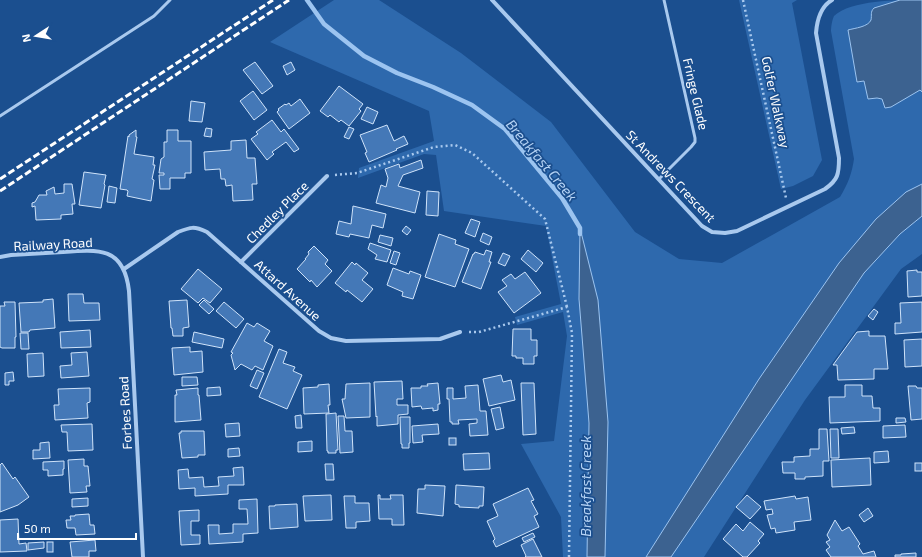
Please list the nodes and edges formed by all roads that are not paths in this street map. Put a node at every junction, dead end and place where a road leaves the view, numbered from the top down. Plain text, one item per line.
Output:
1 (170, 0) edge
2 (492, 0) edge
3 (664, 0) edge
4 (832, 0) edge
5 (0, 116) edge
6 (327, 176) road end
7 (659, 179) junction
8 (0, 257) edge
9 (241, 262) junction
10 (124, 269) junction
11 (460, 332) dead end
12 (143, 557) edge

1 - 5 lane
2 - 7 street, St Andrews Crescent
3 - 7 lane, Fringe Glade
4 - 7 street, St Andrews Crescent
6 - 9 street, Chedley Place
8 - 10 street, Railway Road
9 - 10 street, Attard Avenue
9 - 11 street, Attard Avenue
10 - 12 street, Forbes Road

